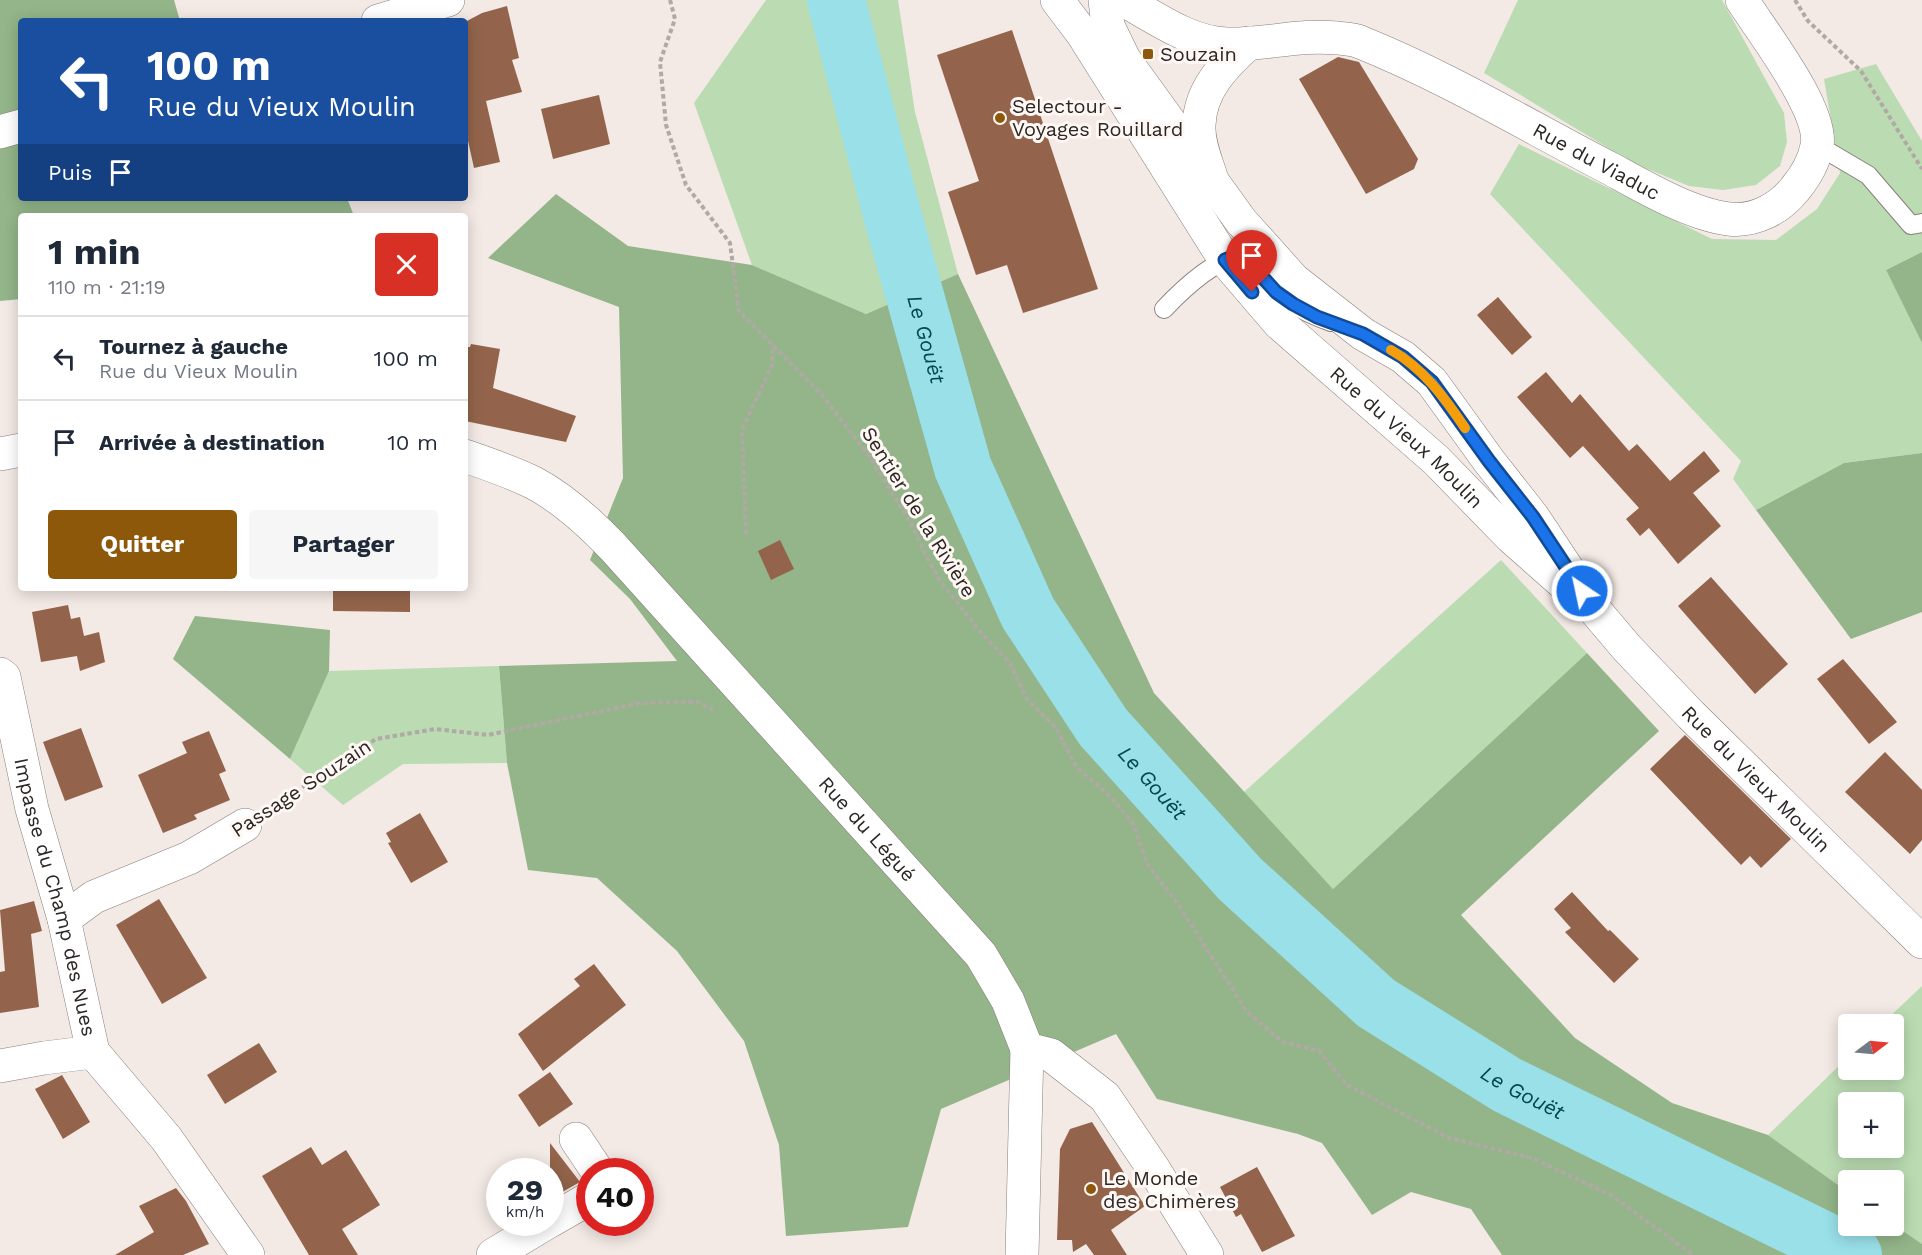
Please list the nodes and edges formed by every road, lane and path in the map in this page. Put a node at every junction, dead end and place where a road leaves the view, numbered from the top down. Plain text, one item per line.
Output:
1 (448, 0) edge
2 (670, 0) edge
3 (1057, 0) edge
4 (1106, 0) edge
5 (1123, 0) edge
6 (1167, 0) edge
7 (1742, 0) edge
8 (1795, 0) edge
9 (388, 18) edge
10 (1190, 35) junction
11 (1249, 43) junction
12 (18, 127) edge
13 (0, 132) edge
14 (1817, 145) junction
15 (1922, 169) edge
16 (1212, 180) junction
17 (1922, 223) edge
18 (1225, 260) junction
19 (1164, 309) dead end
20 (1363, 334) junction
21 (773, 345) junction
22 (18, 451) edge
23 (0, 454) edge
24 (468, 457) edge
25 (746, 534) dead end
26 (1594, 609) junction
27 (0, 674) edge
28 (698, 702) dead end
29 (245, 825) joint
30 (64, 919) junction
31 (1922, 942) edge
32 (1027, 1048) junction
33 (93, 1052) junction
34 (0, 1066) edge
35 (576, 1138) dead end
36 (589, 1158) edge
37 (525, 1236) edge
38 (248, 1255) edge
39 (493, 1255) edge
40 (1022, 1255) edge
41 (1207, 1255) edge
42 (1693, 1255) edge

1 - 9 street
2 - 21 path, Sentier de la Rivière
3 - 18 street, Rue du Vieux Moulin
4 - 16 street, Rue du Vieux Moulin
5 - 10 street, Rue du Viaduc
6 - 10 street
7 - 14 street
8 - 15 path
10 - 11 street, Rue du Viaduc
11 - 14 street, Rue du Viaduc
11 - 16 street
12 - 13 street
14 - 17 lane
16 - 20 street, Rue du Vieux Moulin
18 - 19 lane
18 - 20 lane, Rue du Vieux Moulin
18 - 26 street, Rue du Vieux Moulin
20 - 26 street, Rue du Vieux Moulin
21 - 25 path
21 - 42 path, Sentier de la Rivière
22 - 23 street
24 - 32 street, Rue du Légué
26 - 31 street, Rue du Vieux Moulin
27 - 30 street, Impasse du Champ des Nues
28 - 29 path, Passage Souzain
29 - 30 street, Passage Souzain
30 - 33 street, Impasse du Champ des Nues
32 - 40 street
32 - 41 street
33 - 34 street
33 - 38 street
35 - 36 street
37 - 39 street

